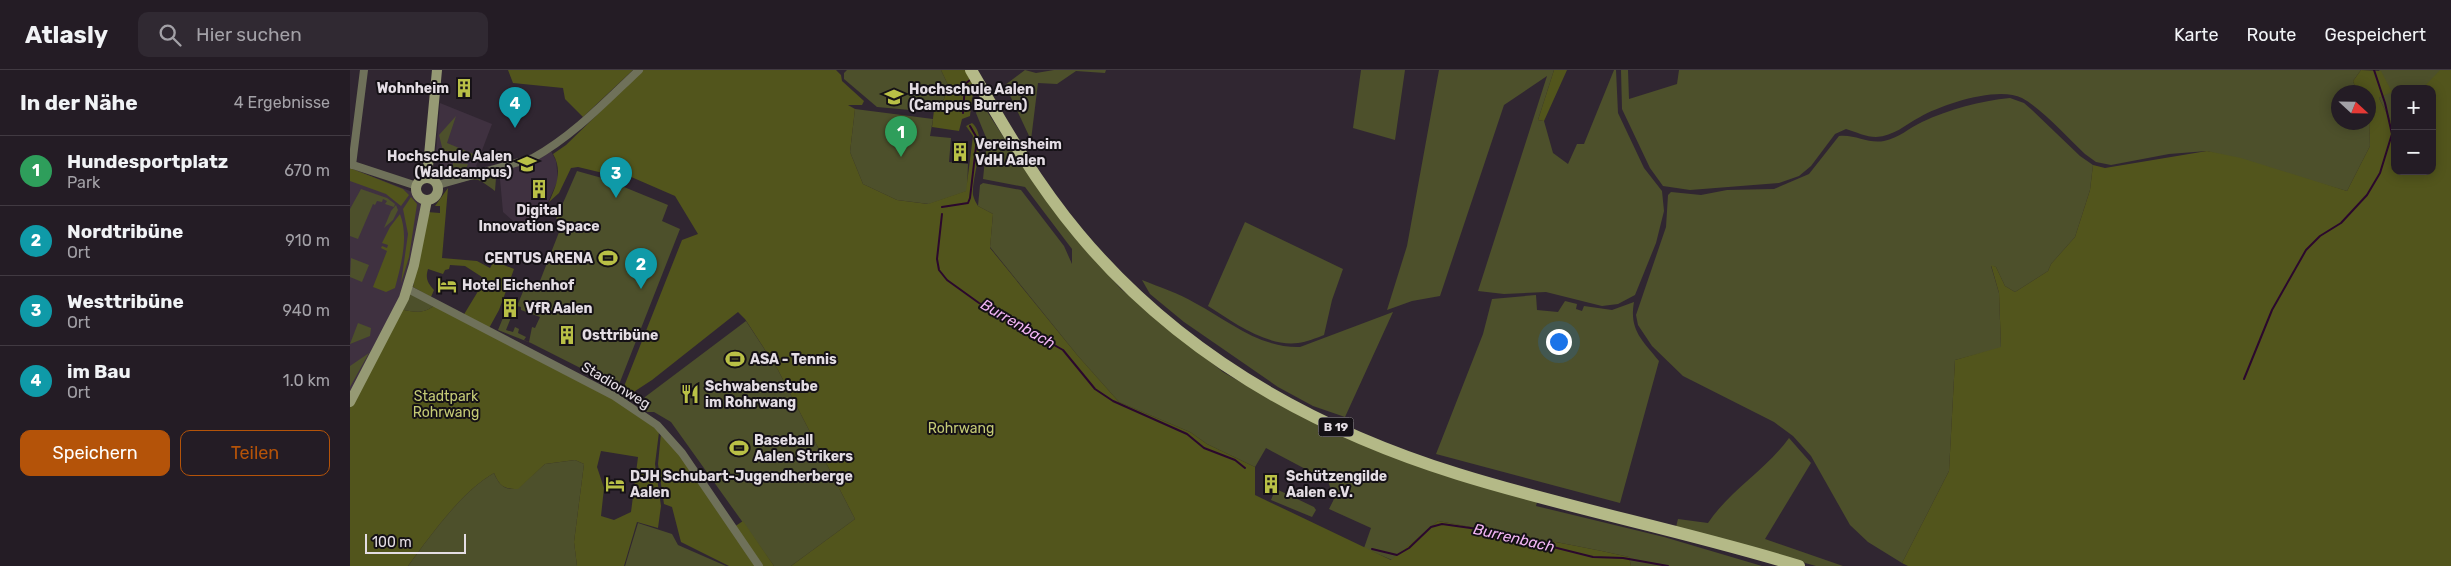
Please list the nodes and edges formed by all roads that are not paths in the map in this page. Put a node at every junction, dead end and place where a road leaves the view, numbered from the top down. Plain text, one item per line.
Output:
1 (364, 70) edge
2 (437, 70) edge
3 (639, 70) edge
4 (971, 70) edge
5 (351, 164) edge
6 (427, 177) junction
7 (417, 186) junction
8 (438, 186) junction
9 (427, 200) junction
10 (408, 289) junction
11 (350, 402) edge
12 (759, 566) edge
13 (1799, 566) edge

1 - 5 street
2 - 6 main road
3 - 8 street
4 - 13 main road, B 19
5 - 7 street
6 - 7 main road
6 - 8 main road
7 - 9 main road
8 - 9 main road
9 - 10 main road
10 - 11 main road
10 - 12 street, Stadionweg

